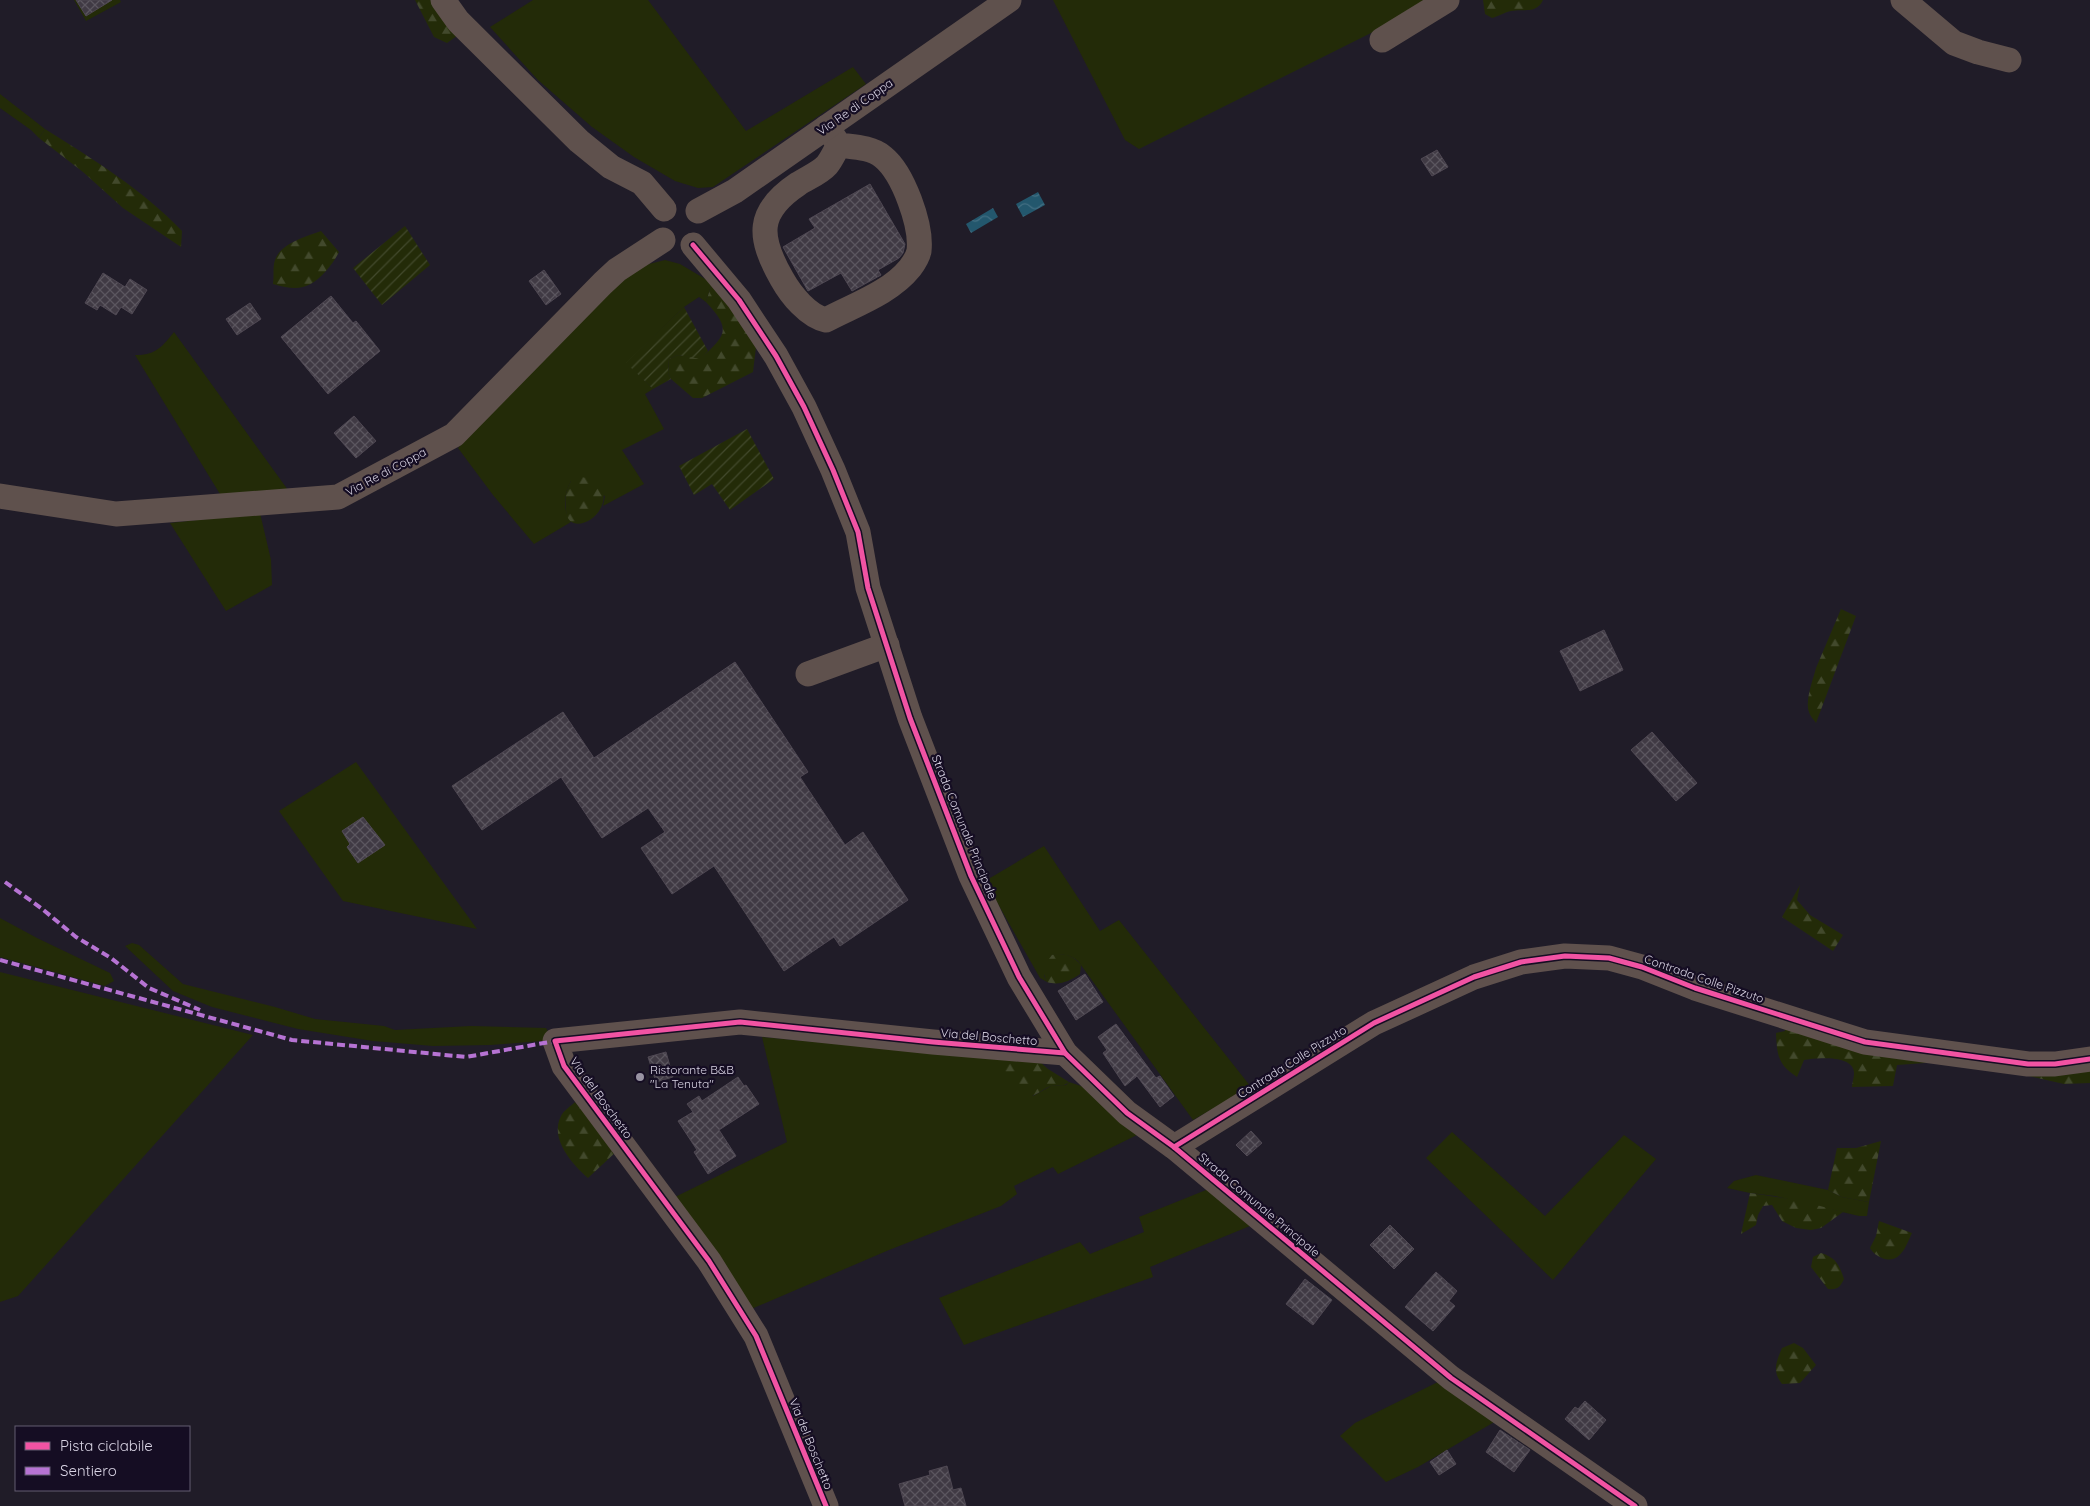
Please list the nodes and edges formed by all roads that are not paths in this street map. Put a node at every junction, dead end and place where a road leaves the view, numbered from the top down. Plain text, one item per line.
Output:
1 (443, 0) edge
2 (1009, 0) edge
3 (1447, 0) edge
4 (1903, 0) edge
5 (1382, 40) dead end
6 (2010, 60) dead end
7 (833, 136) junction
8 (664, 209) junction
9 (698, 211) junction
10 (663, 240) junction
11 (693, 245) junction
12 (0, 496) edge
13 (887, 645) junction
14 (808, 674) dead end
15 (1066, 1053) junction
16 (2090, 1059) edge
17 (1174, 1147) junction
18 (1603, 1497) edge
19 (826, 1506) edge
20 (1635, 1506) edge

1 - 8 street
2 - 7 street, Via Re di Coppa
3 - 5 street
4 - 6 street
7 - 7 street
7 - 9 street, Via Re di Coppa
8 - 9 street
8 - 10 street
9 - 11 street
10 - 11 street
10 - 12 street, Via Re di Coppa
11 - 13 street, Strada Comunale Principale
13 - 14 street
13 - 15 street, Strada Comunale Principale
15 - 17 street, Strada Comunale Principale
15 - 19 street, Via del Boschetto
16 - 17 street, Contrada Colle Pizzuto
17 - 18 street, Strada Comunale Principale
18 - 20 street, Strada Comunale Principale

